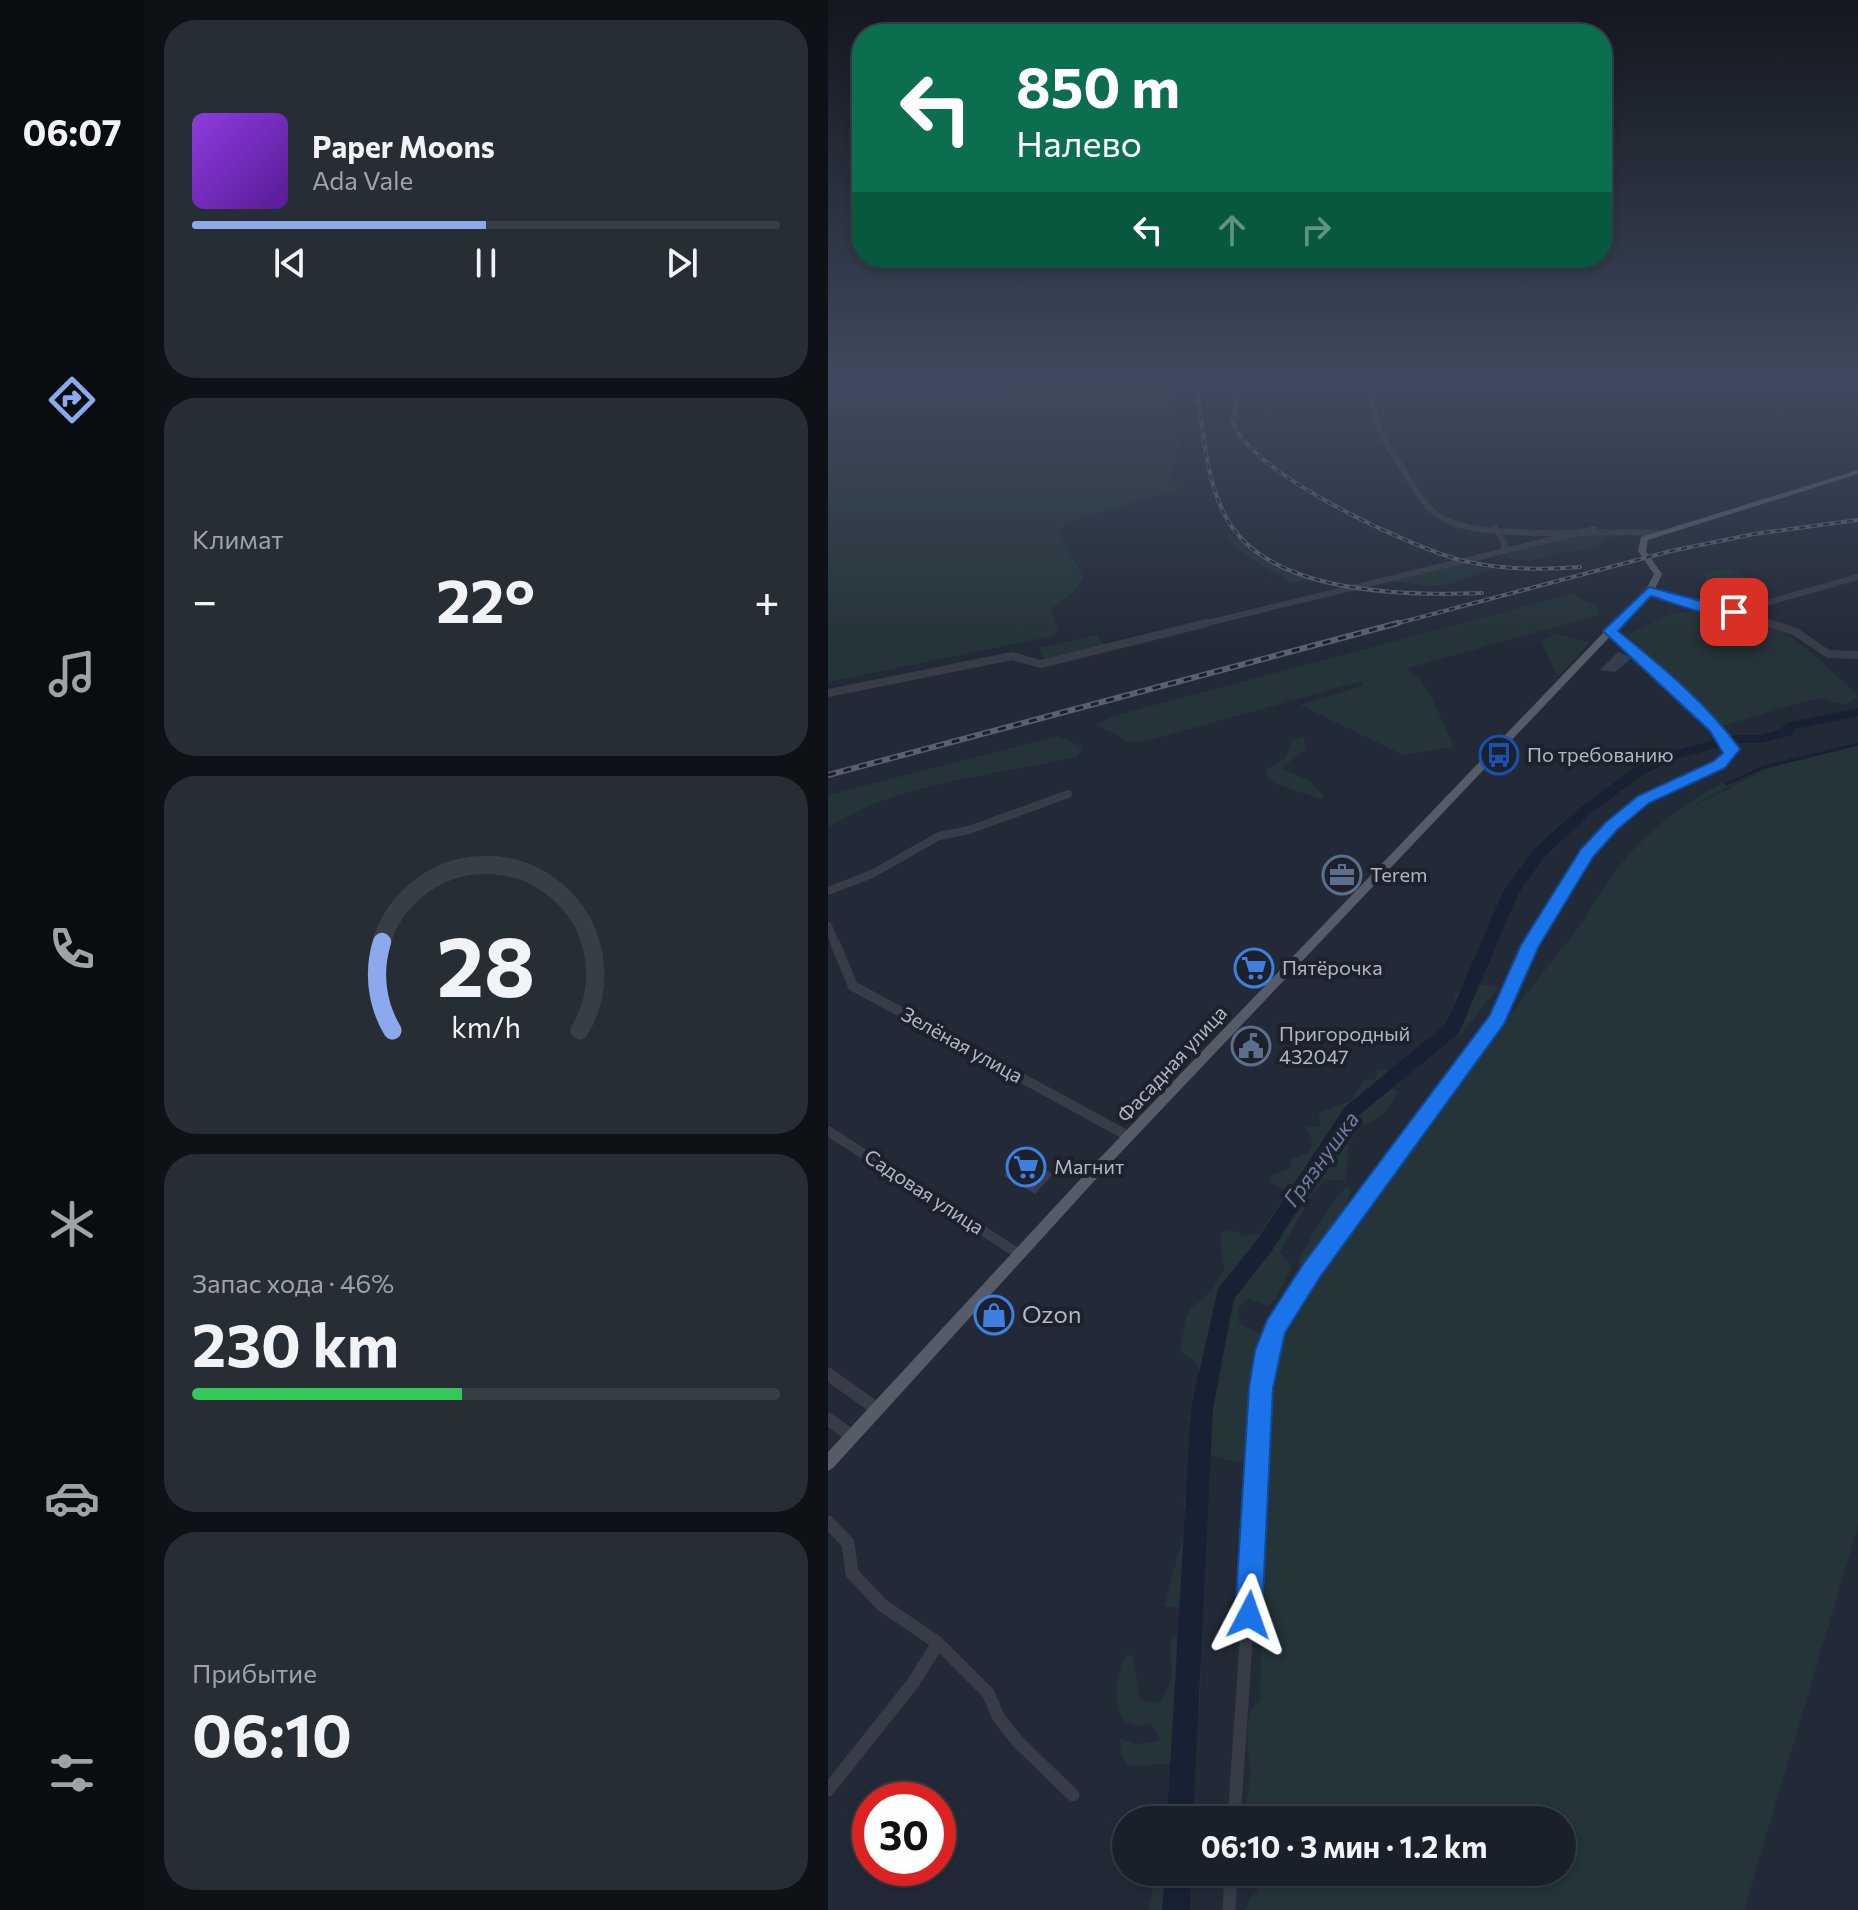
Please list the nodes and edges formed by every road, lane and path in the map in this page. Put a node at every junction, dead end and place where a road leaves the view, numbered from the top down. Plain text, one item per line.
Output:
1 (1403, 469) edge
2 (1858, 472) edge
3 (1495, 528) junction
4 (1595, 529) junction
5 (1657, 533) junction
6 (1504, 551) junction
7 (1858, 577) edge
8 (1649, 591) junction
9 (1734, 612) junction
10 (1610, 631) junction
11 (1858, 655) edge
12 (828, 693) edge
13 (1068, 794) dead end
14 (828, 891) edge
15 (828, 926) edge
16 (828, 1131) edge
17 (1128, 1136) junction
18 (1019, 1254) junction
19 (828, 1374) edge
20 (877, 1409) junction
21 (828, 1419) edge
22 (852, 1436) junction
23 (828, 1463) edge
24 (828, 1522) edge
25 (938, 1643) junction
26 (828, 1790) edge
27 (1073, 1795) dead end
28 (1235, 1806) edge
29 (1230, 1886) edge
30 (1229, 1910) edge

1 - 3 street
2 - 5 main road
3 - 4 street
3 - 6 street
4 - 5 street
4 - 6 street
5 - 8 main road
6 - 12 street
7 - 9 street
8 - 9 street
8 - 10 main road, Фасадная улица
9 - 11 street
10 - 17 main road, Фасадная улица
10 - 28 street
13 - 14 street
15 - 17 street, Зелёная улица
16 - 18 street, Садовая улица
17 - 18 main road, Фасадная улица
18 - 20 main road, Фасадная улица
19 - 20 street
20 - 22 main road, Фасадная улица
21 - 22 street
22 - 23 main road, Фасадная улица
24 - 25 street
25 - 26 street
25 - 27 street
29 - 30 street

